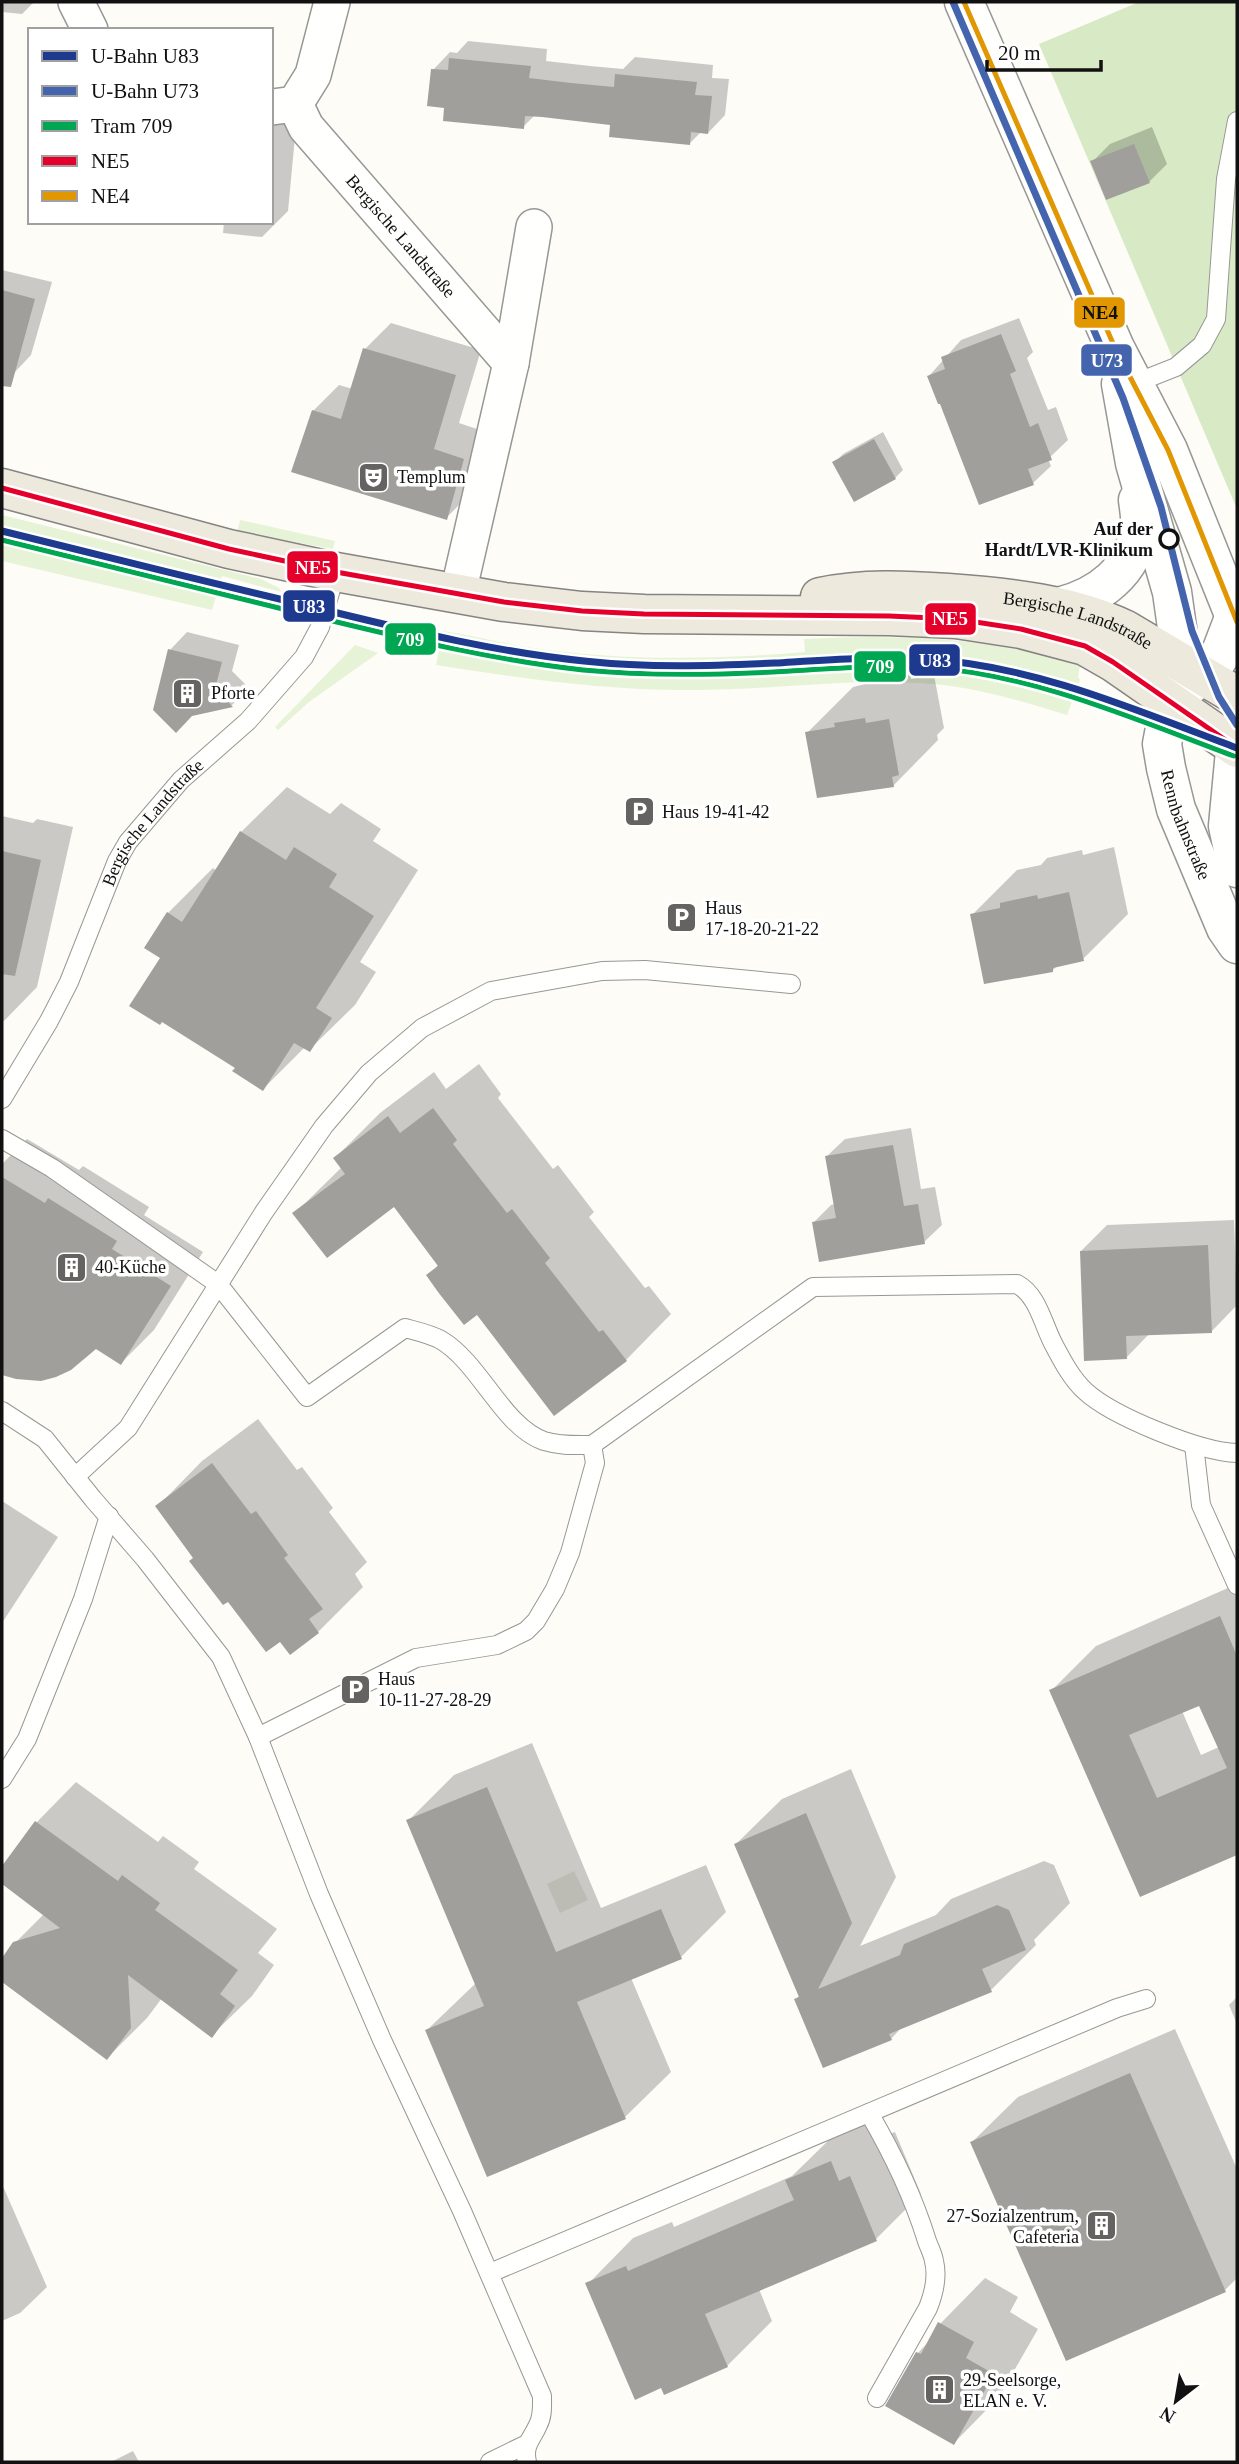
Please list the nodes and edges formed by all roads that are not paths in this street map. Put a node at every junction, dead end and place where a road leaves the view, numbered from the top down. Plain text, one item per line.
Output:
1 (76, 2) edge
2 (332, 2) edge
3 (964, 2) edge
4 (89, 28) edge
5 (283, 106) edge
6 (1237, 121) edge
7 (534, 227) dead end
8 (1115, 348) junction
9 (511, 363) junction
10 (1133, 384) junction
11 (1135, 463) junction
12 (2, 488) edge
13 (337, 572) junction
14 (458, 593) junction
15 (1059, 607) junction
16 (740, 614) junction
17 (1236, 628) edge
18 (1190, 668) junction
19 (1237, 696) edge
20 (1170, 700) junction
21 (1237, 742) edge
22 (1237, 868) edge
23 (1237, 944) edge
24 (791, 984) dead end
25 (2, 1099) edge
26 (2, 1139) edge
27 (218, 1284) junction
28 (2, 1411) edge
29 (592, 1445) junction
30 (1194, 1445) junction
31 (1237, 1453) edge
32 (75, 1477) junction
33 (109, 1516) junction
34 (1237, 1586) edge
35 (258, 1737) junction
36 (2, 1779) edge
37 (1146, 1999) dead end
38 (869, 2113) junction
39 (490, 2273) junction
40 (877, 2398) dead end
41 (527, 2453) edge
42 (490, 2462) edge

1 - 4 street
2 - 5 street, Bergische Landstraße
3 - 8 street
5 - 9 street, Bergische Landstraße
6 - 10 lane
7 - 9 street
8 - 10 street
8 - 11 street
9 - 14 street
10 - 17 street
11 - 15 street
11 - 18 street
12 - 13 main road, Bergische Landstraße
13 - 14 main road, Bergische Landstraße
13 - 25 lane, Bergische Landstraße
14 - 16 main road, Bergische Landstraße
15 - 16 main road, Bergische Landstraße
15 - 18 main road, Bergische Landstraße
16 - 20 main road, Bergische Landstraße
17 - 18 street
18 - 19 main road, Bergische Landstraße
18 - 20 street
20 - 21 main road, Bergische Landstraße
20 - 23 street, Rennbahnstraße
21 - 22 street, Rennbahnstraße
24 - 27 lane
26 - 27 lane
27 - 29 lane
27 - 32 lane
28 - 32 lane
29 - 30 lane
29 - 35 lane
30 - 31 lane
30 - 34 lane
32 - 33 lane
33 - 35 lane
33 - 36 lane
35 - 39 lane
37 - 38 lane
38 - 39 lane
38 - 40 lane
39 - 41 lane
41 - 42 lane

